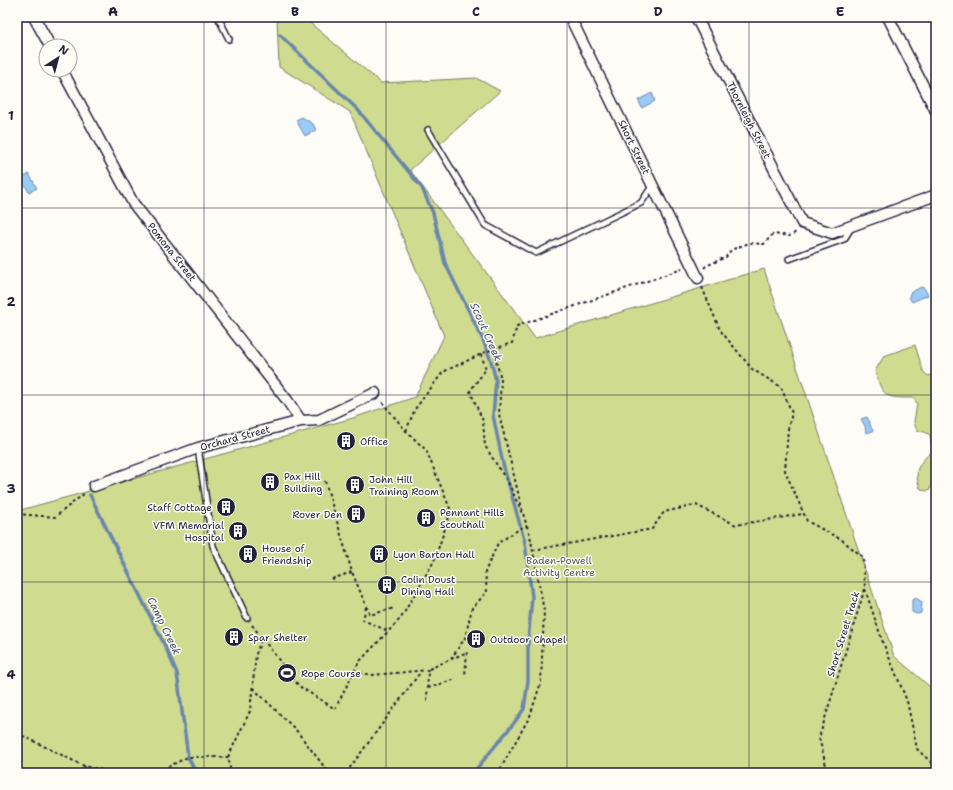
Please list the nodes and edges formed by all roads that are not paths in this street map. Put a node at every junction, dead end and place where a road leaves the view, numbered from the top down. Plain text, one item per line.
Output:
1 (34, 17) edge
2 (218, 17) edge
3 (570, 17) edge
4 (696, 17) edge
5 (888, 17) edge
6 (46, 38) edge
7 (229, 39) dead end
8 (66, 78) edge
9 (936, 111) edge
10 (428, 130) dead end
11 (653, 184) junction
12 (936, 195) edge
13 (853, 225) junction
14 (789, 259) dead end
15 (698, 278) road end
16 (375, 393) road end
17 (301, 421) junction
18 (198, 448) junction
19 (94, 486) road end
20 (247, 618) road end

1 - 6 street
2 - 7 lane
3 - 11 street, Short Street
4 - 13 street, Thornleigh Street
5 - 9 street
8 - 17 street, Pomona Street
10 - 11 lane
11 - 15 street, Short Street
12 - 13 street
13 - 14 lane
16 - 17 street, Orchard Street
17 - 18 street, Orchard Street
18 - 19 street, Orchard Street
18 - 20 lane

